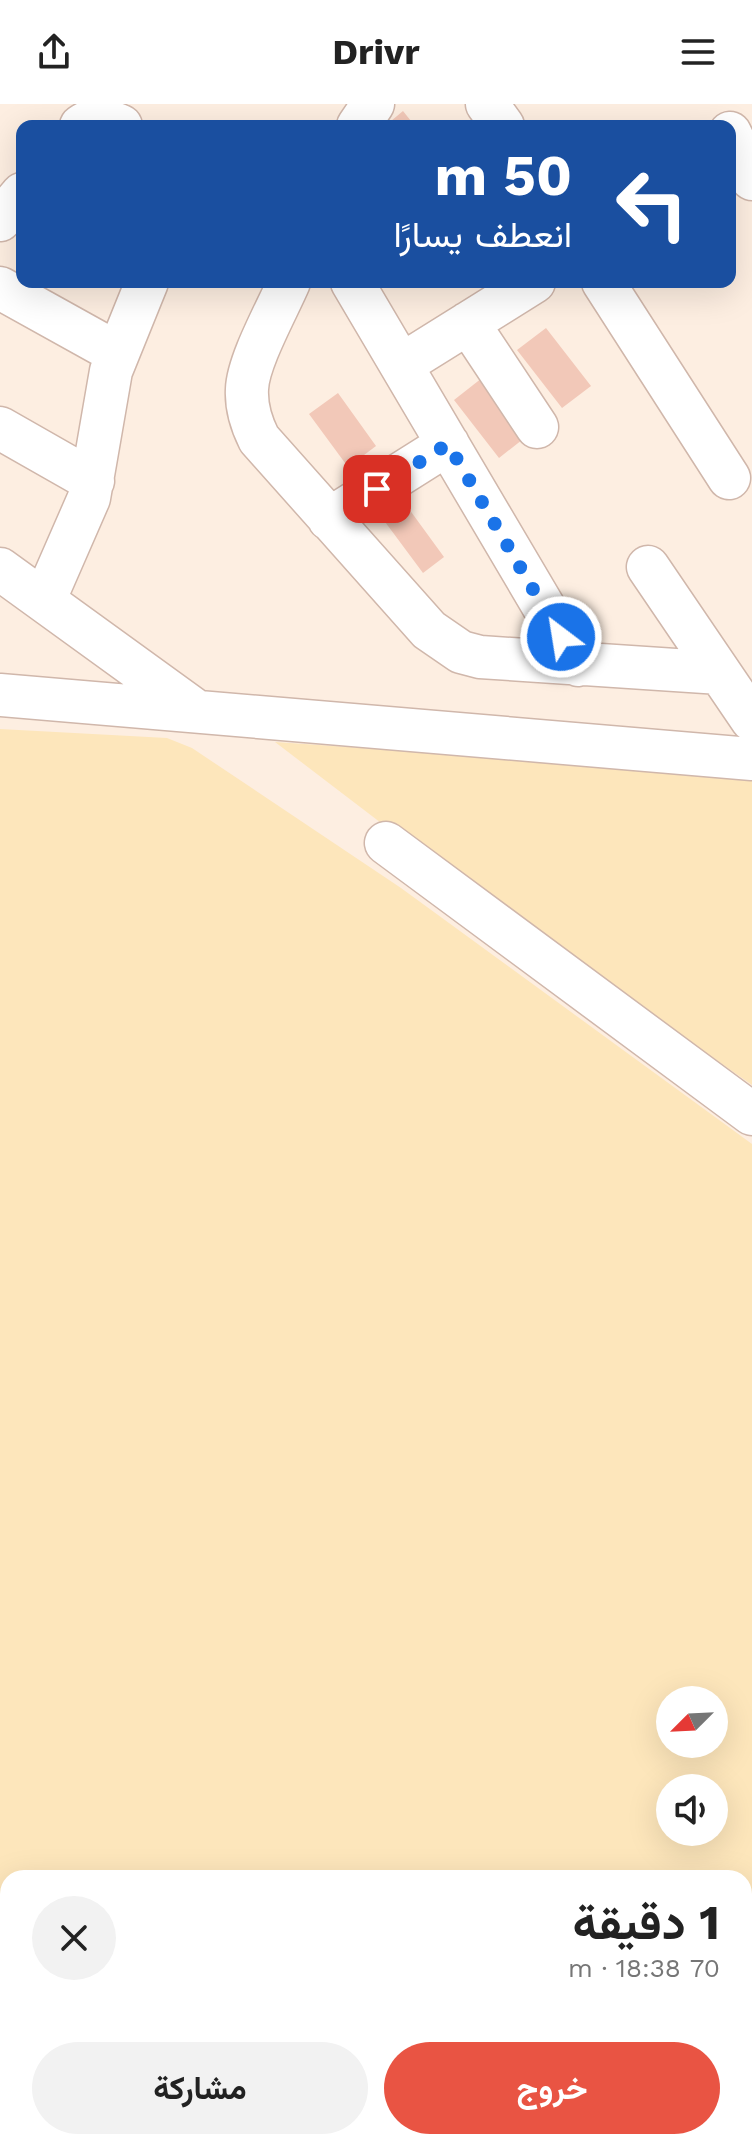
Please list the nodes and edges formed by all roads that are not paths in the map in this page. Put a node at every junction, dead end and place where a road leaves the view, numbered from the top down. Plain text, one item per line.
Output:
1 (736, 146) edge
2 (752, 179) edge
3 (16, 201) edge
4 (0, 220) edge
5 (0, 288) edge
6 (144, 288) edge
7 (286, 288) edge
8 (356, 288) edge
9 (524, 288) edge
10 (607, 288) edge
11 (468, 323) junction
12 (117, 353) junction
13 (401, 365) junction
14 (537, 427) dead end
15 (0, 428) edge
16 (448, 444) junction
17 (729, 478) dead end
18 (93, 481) junction
19 (329, 519) junction
20 (648, 567) dead end
21 (0, 569) edge
22 (44, 601) junction
23 (578, 665) junction
24 (720, 673) junction
25 (0, 695) edge
26 (196, 711) junction
27 (752, 720) edge
28 (752, 759) edge
29 (386, 843) dead end
30 (752, 1114) edge

1 - 2 lane
3 - 4 lane
5 - 12 lane
6 - 12 lane
7 - 19 lane
8 - 13 lane
9 - 11 lane
10 - 17 lane
11 - 13 lane
11 - 14 lane
12 - 18 lane
13 - 16 lane
15 - 18 lane
16 - 19 lane
16 - 23 lane
18 - 22 lane
19 - 23 lane
20 - 24 lane
21 - 22 lane
22 - 26 lane
23 - 24 lane
24 - 27 lane
25 - 26 lane
26 - 28 lane
29 - 30 lane

